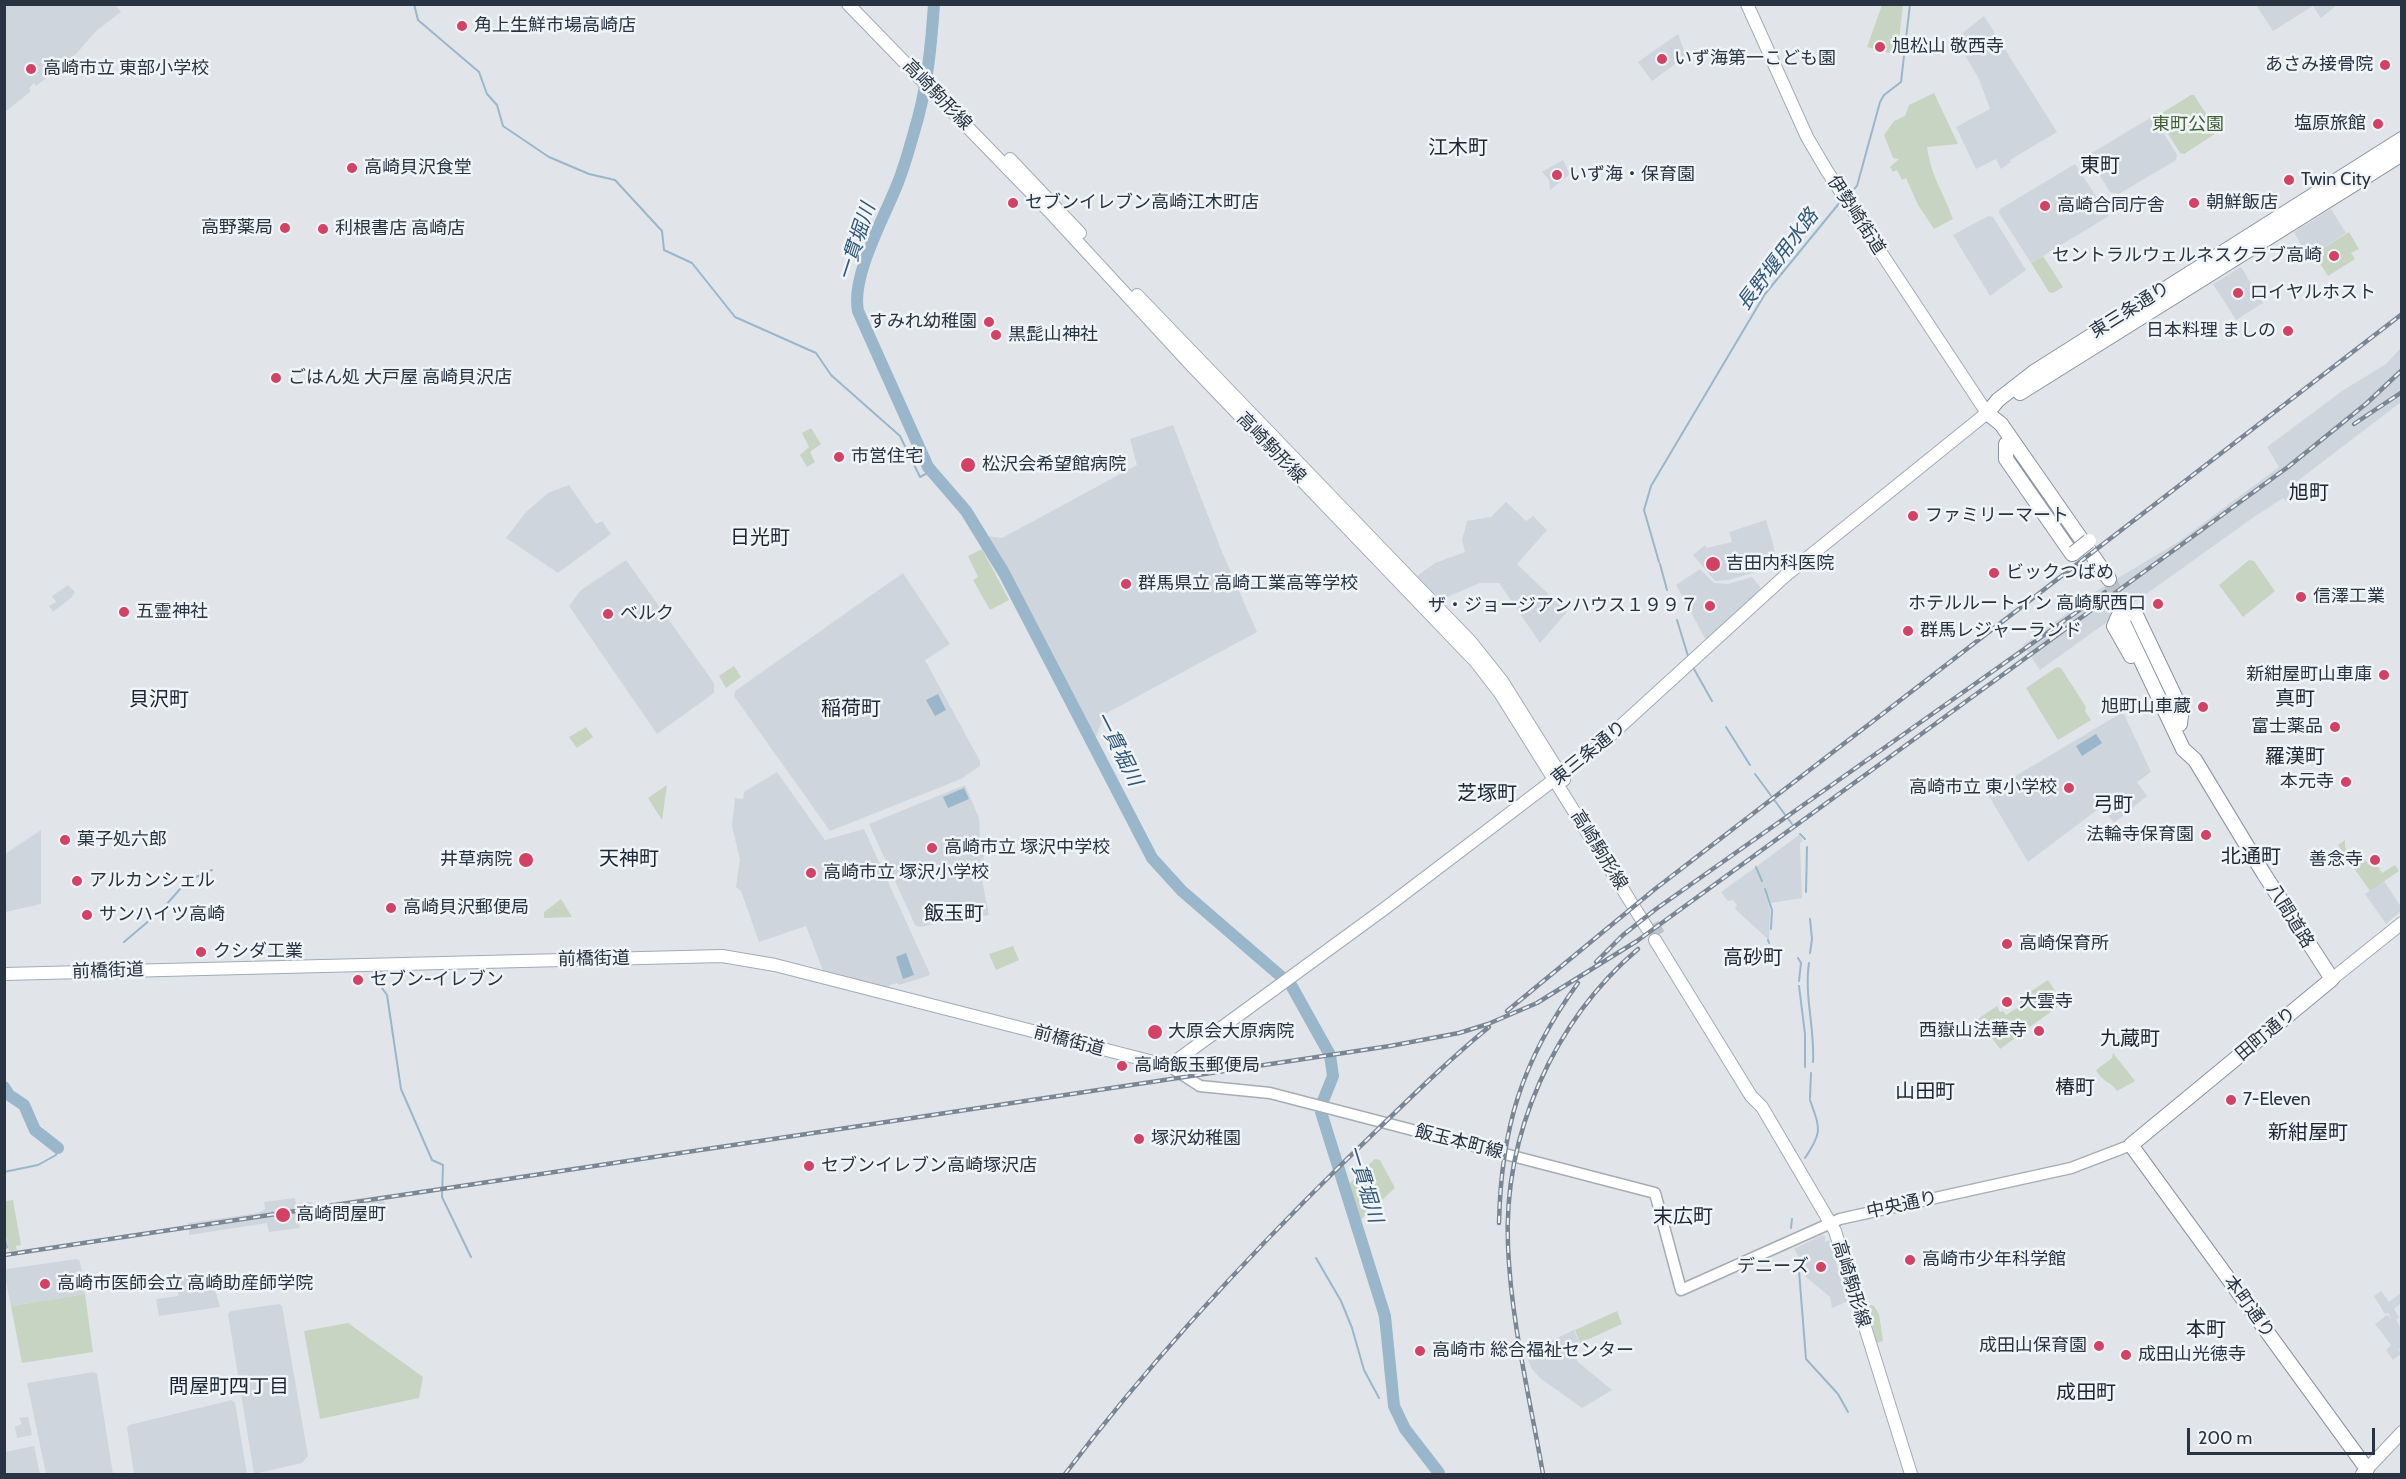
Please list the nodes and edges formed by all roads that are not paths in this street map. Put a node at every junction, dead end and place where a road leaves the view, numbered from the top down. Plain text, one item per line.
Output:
1 (848, 4) edge
2 (859, 4) edge
3 (1747, 4) edge
4 (921, 74) junction
5 (2402, 140) edge
6 (2402, 154) edge
7 (1988, 413) junction
8 (2008, 442) junction
9 (2105, 581) tunnel mouth
10 (2125, 618) tunnel mouth
11 (2176, 725) junction
12 (1558, 777) junction
13 (2402, 923) edge
14 (1650, 926) tunnel mouth
15 (1658, 938) tunnel mouth
16 (4, 974) edge
17 (2332, 979) junction
18 (1170, 1066) junction
19 (2131, 1145) junction
20 (1831, 1222) junction
21 (1681, 1290) joint
22 (2402, 1432) edge
23 (2365, 1472) edge
24 (1911, 1474) edge

1 - 4 main road, 高崎駒形線
2 - 4 main road, 高崎駒形線
3 - 7 main road, 伊勢崎街道
4 - 12 main road, 高崎駒形線
5 - 7 highway, 東三条通り
6 - 7 highway, 東三条通り
7 - 8 highway, 伊勢崎街道
7 - 12 main road, 東三条通り
8 - 8 highway, bridge
8 - 9 highway, 伊勢崎街道
10 - 11 highway, 八間道路
11 - 11 highway
11 - 17 highway, 八間道路
12 - 14 main road, 高崎駒形線
12 - 18 main road, 東三条通り
13 - 17 main road, 田町通り
15 - 20 main road, 高崎駒形線
16 - 18 main road, 前橋街道
17 - 19 highway, 田町通り
18 - 21 main road, 飯玉本町線
19 - 20 main road, 中央通り
19 - 23 highway, 本町通り
20 - 21 main road, 中央通り
20 - 24 main road, 高崎駒形線
22 - 23 main road

